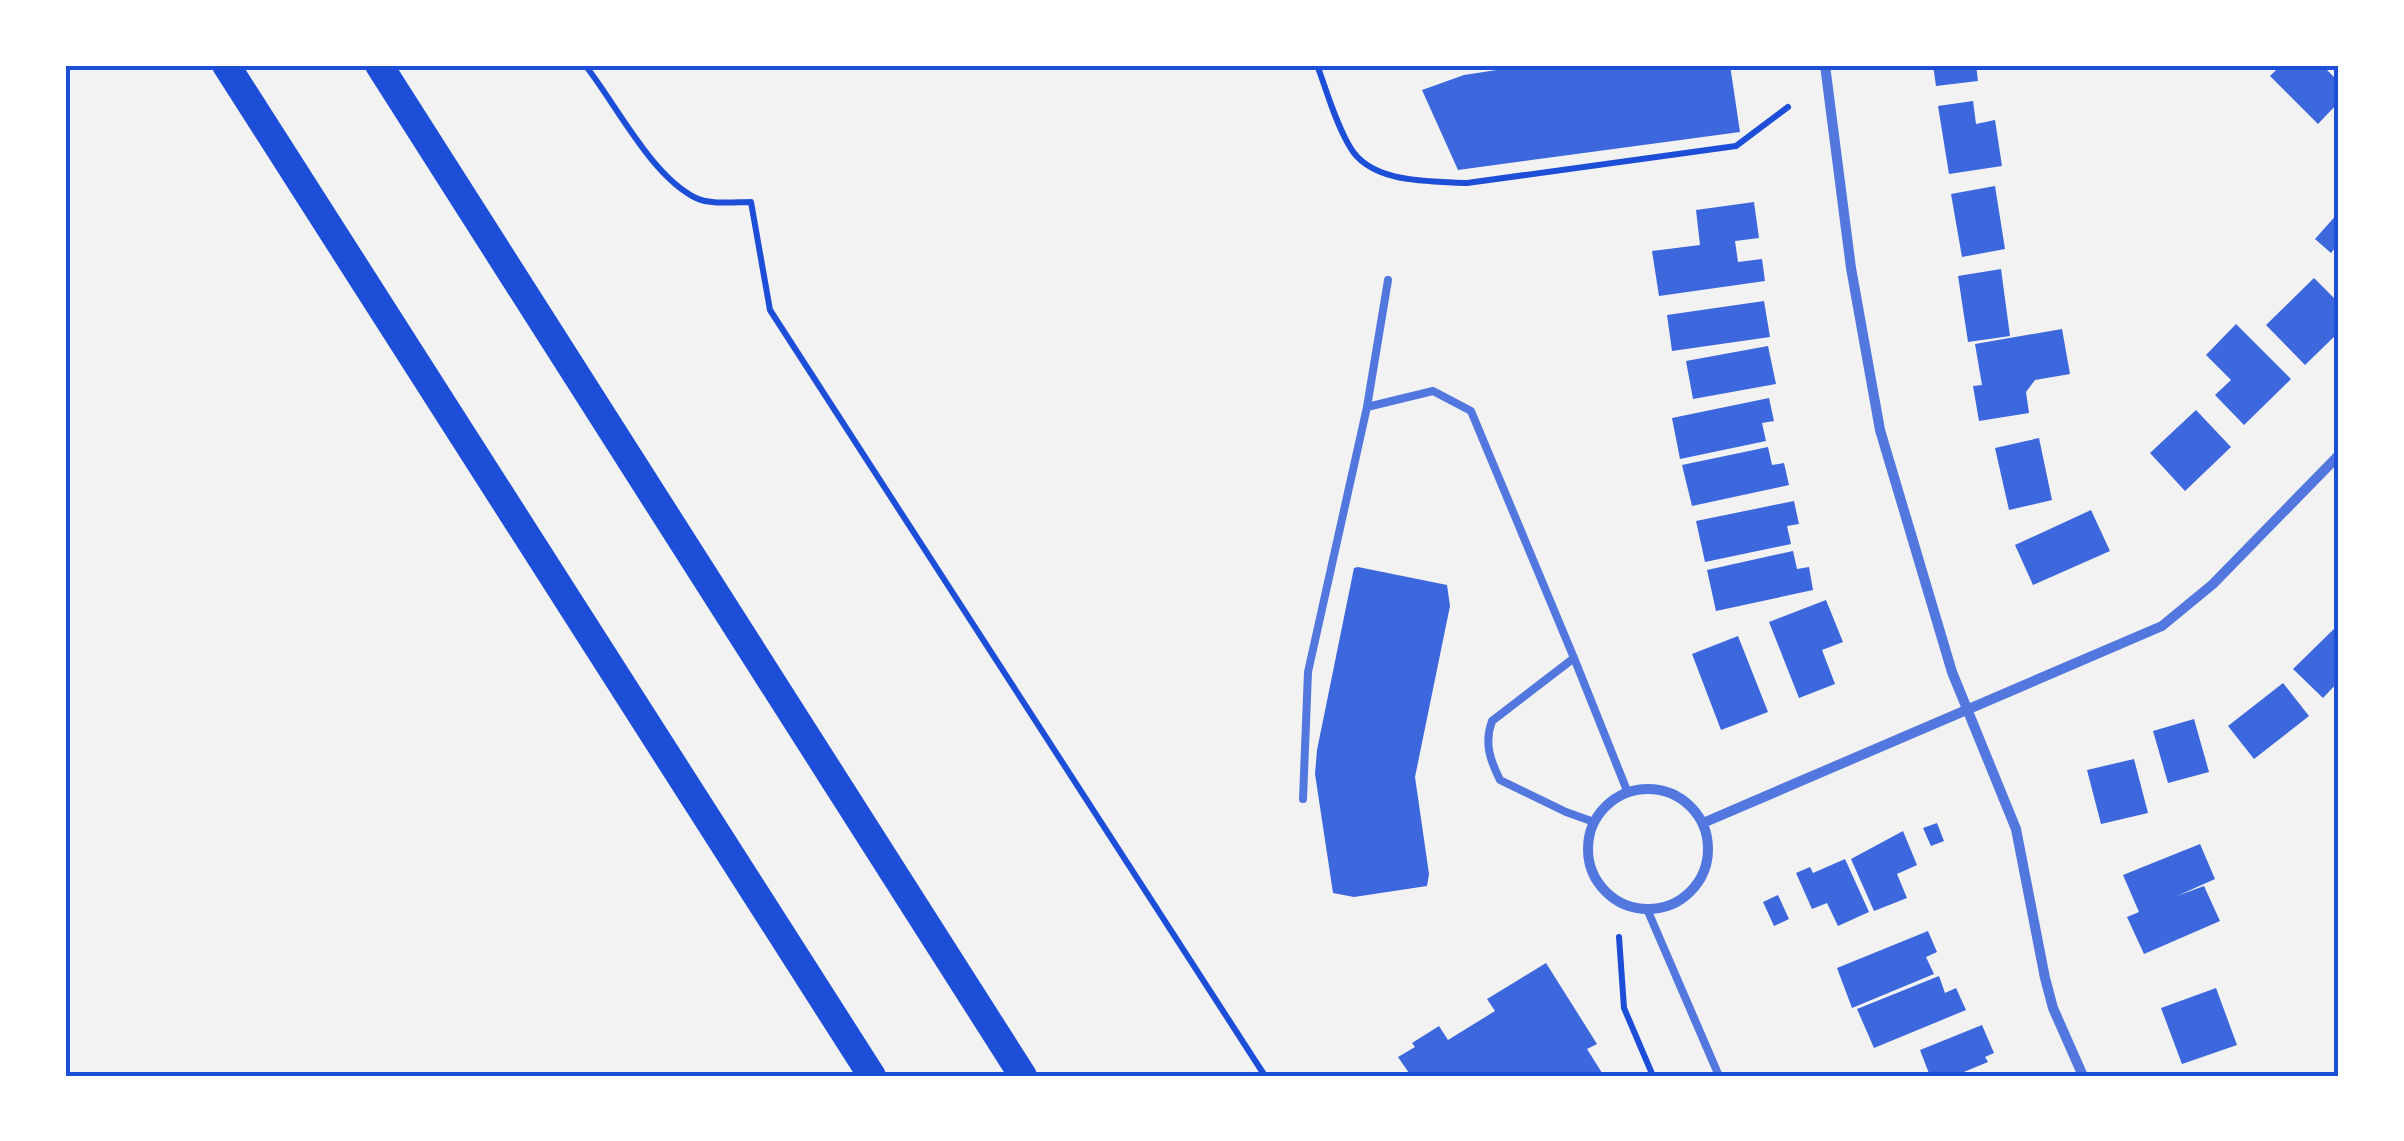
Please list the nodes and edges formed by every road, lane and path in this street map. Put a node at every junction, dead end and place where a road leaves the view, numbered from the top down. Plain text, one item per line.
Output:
1 (226, 65) edge
2 (379, 65) edge
3 (585, 65) edge
4 (1317, 65) edge
5 (1826, 65) edge
6 (1788, 108) dead end
7 (1388, 280) dead end
8 (1367, 407) junction
9 (2339, 455) edge
10 (1574, 658) junction
11 (1968, 712) junction
12 (1628, 793) junction
13 (1303, 799) dead end
14 (1594, 822) junction
15 (1703, 823) junction
16 (1647, 909) junction
17 (1619, 938) dead end
18 (872, 1076) edge
19 (1023, 1076) edge
20 (1265, 1076) edge
21 (1652, 1076) edge
22 (1719, 1076) edge
23 (2083, 1076) edge

1 - 18 highway
2 - 19 highway
3 - 20 path
4 - 6 path
5 - 11 street
7 - 8 lane
8 - 10 lane
8 - 13 lane
9 - 11 street
10 - 12 lane
10 - 14 lane
11 - 15 street
11 - 23 street
12 - 14 street
12 - 15 street
14 - 16 street
15 - 16 street
16 - 22 lane
17 - 21 path

